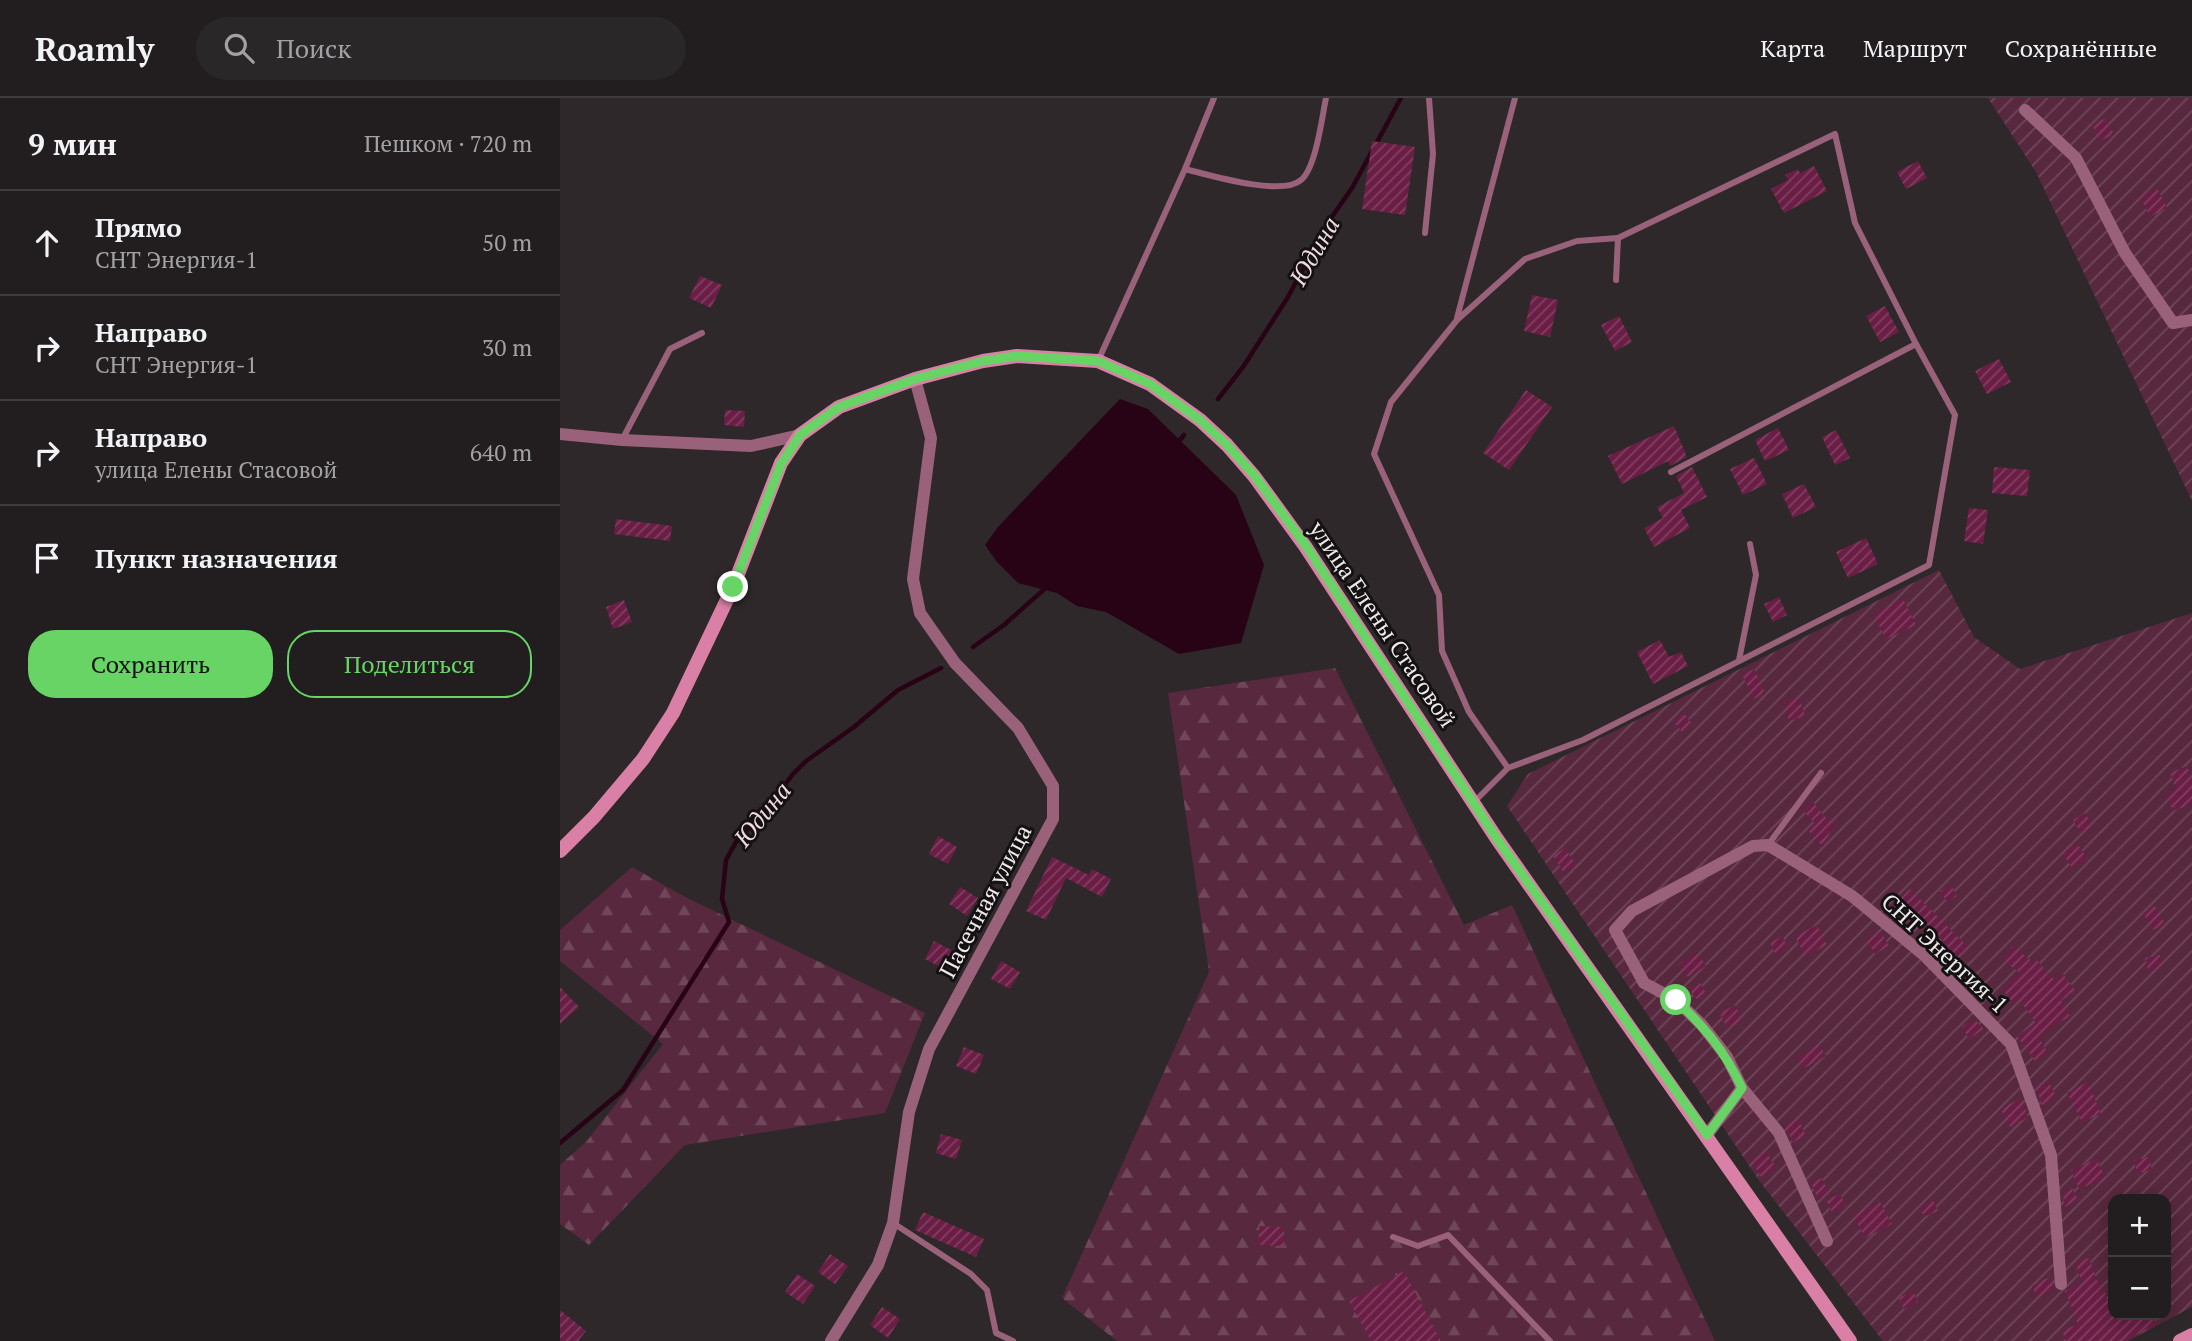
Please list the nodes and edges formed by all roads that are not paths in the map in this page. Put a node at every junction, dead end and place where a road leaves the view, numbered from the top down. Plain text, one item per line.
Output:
1 (1214, 98) edge
2 (1326, 98) edge
3 (1429, 98) edge
4 (1516, 98) edge
5 (2025, 110) dead end
6 (1185, 169) junction
7 (1425, 233) dead end
8 (1618, 238) junction
9 (1616, 281) dead end
10 (1457, 320) junction
11 (2192, 320) edge
12 (702, 333) dead end
13 (1916, 344) junction
14 (1098, 361) junction
15 (915, 379) junction
16 (560, 434) edge
17 (800, 435) junction
18 (622, 440) junction
19 (1671, 472) dead end
20 (1750, 544) dead end
21 (1739, 660) junction
22 (1508, 768) junction
23 (1821, 774) dead end
24 (1474, 802) junction
25 (1768, 845) junction
26 (560, 851) edge
27 (1742, 1088) junction
28 (1707, 1135) junction
29 (893, 1223) junction
30 (1393, 1237) dead end
31 (1827, 1241) dead end
32 (2061, 1283) dead end
33 (2192, 1335) edge
34 (831, 1341) edge
35 (1013, 1341) edge
36 (1550, 1341) edge
37 (1850, 1341) edge
38 (2180, 1341) edge

1 - 6 lane
2 - 6 lane
3 - 7 lane
4 - 10 lane
5 - 11 street
6 - 14 lane
8 - 9 lane
8 - 10 lane
8 - 13 lane
10 - 22 lane
12 - 18 lane
13 - 19 lane
13 - 21 lane
14 - 15 main road, улица Елены Стасовой
14 - 24 main road, улица Елены Стасовой
15 - 17 main road, улица Елены Стасовой
15 - 29 street, Пасечная улица
16 - 18 street
17 - 18 street
17 - 26 main road, улица Елены Стасовой
20 - 21 lane
21 - 22 lane
22 - 24 lane
23 - 25 lane
24 - 28 main road, улица Елены Стасовой
25 - 27 street
25 - 32 street, СНТ Энергия-1
27 - 28 street
27 - 31 street
28 - 37 main road, улица Елены Стасовой
29 - 34 street, Пасечная улица
29 - 35 lane
30 - 36 lane
33 - 38 main road

